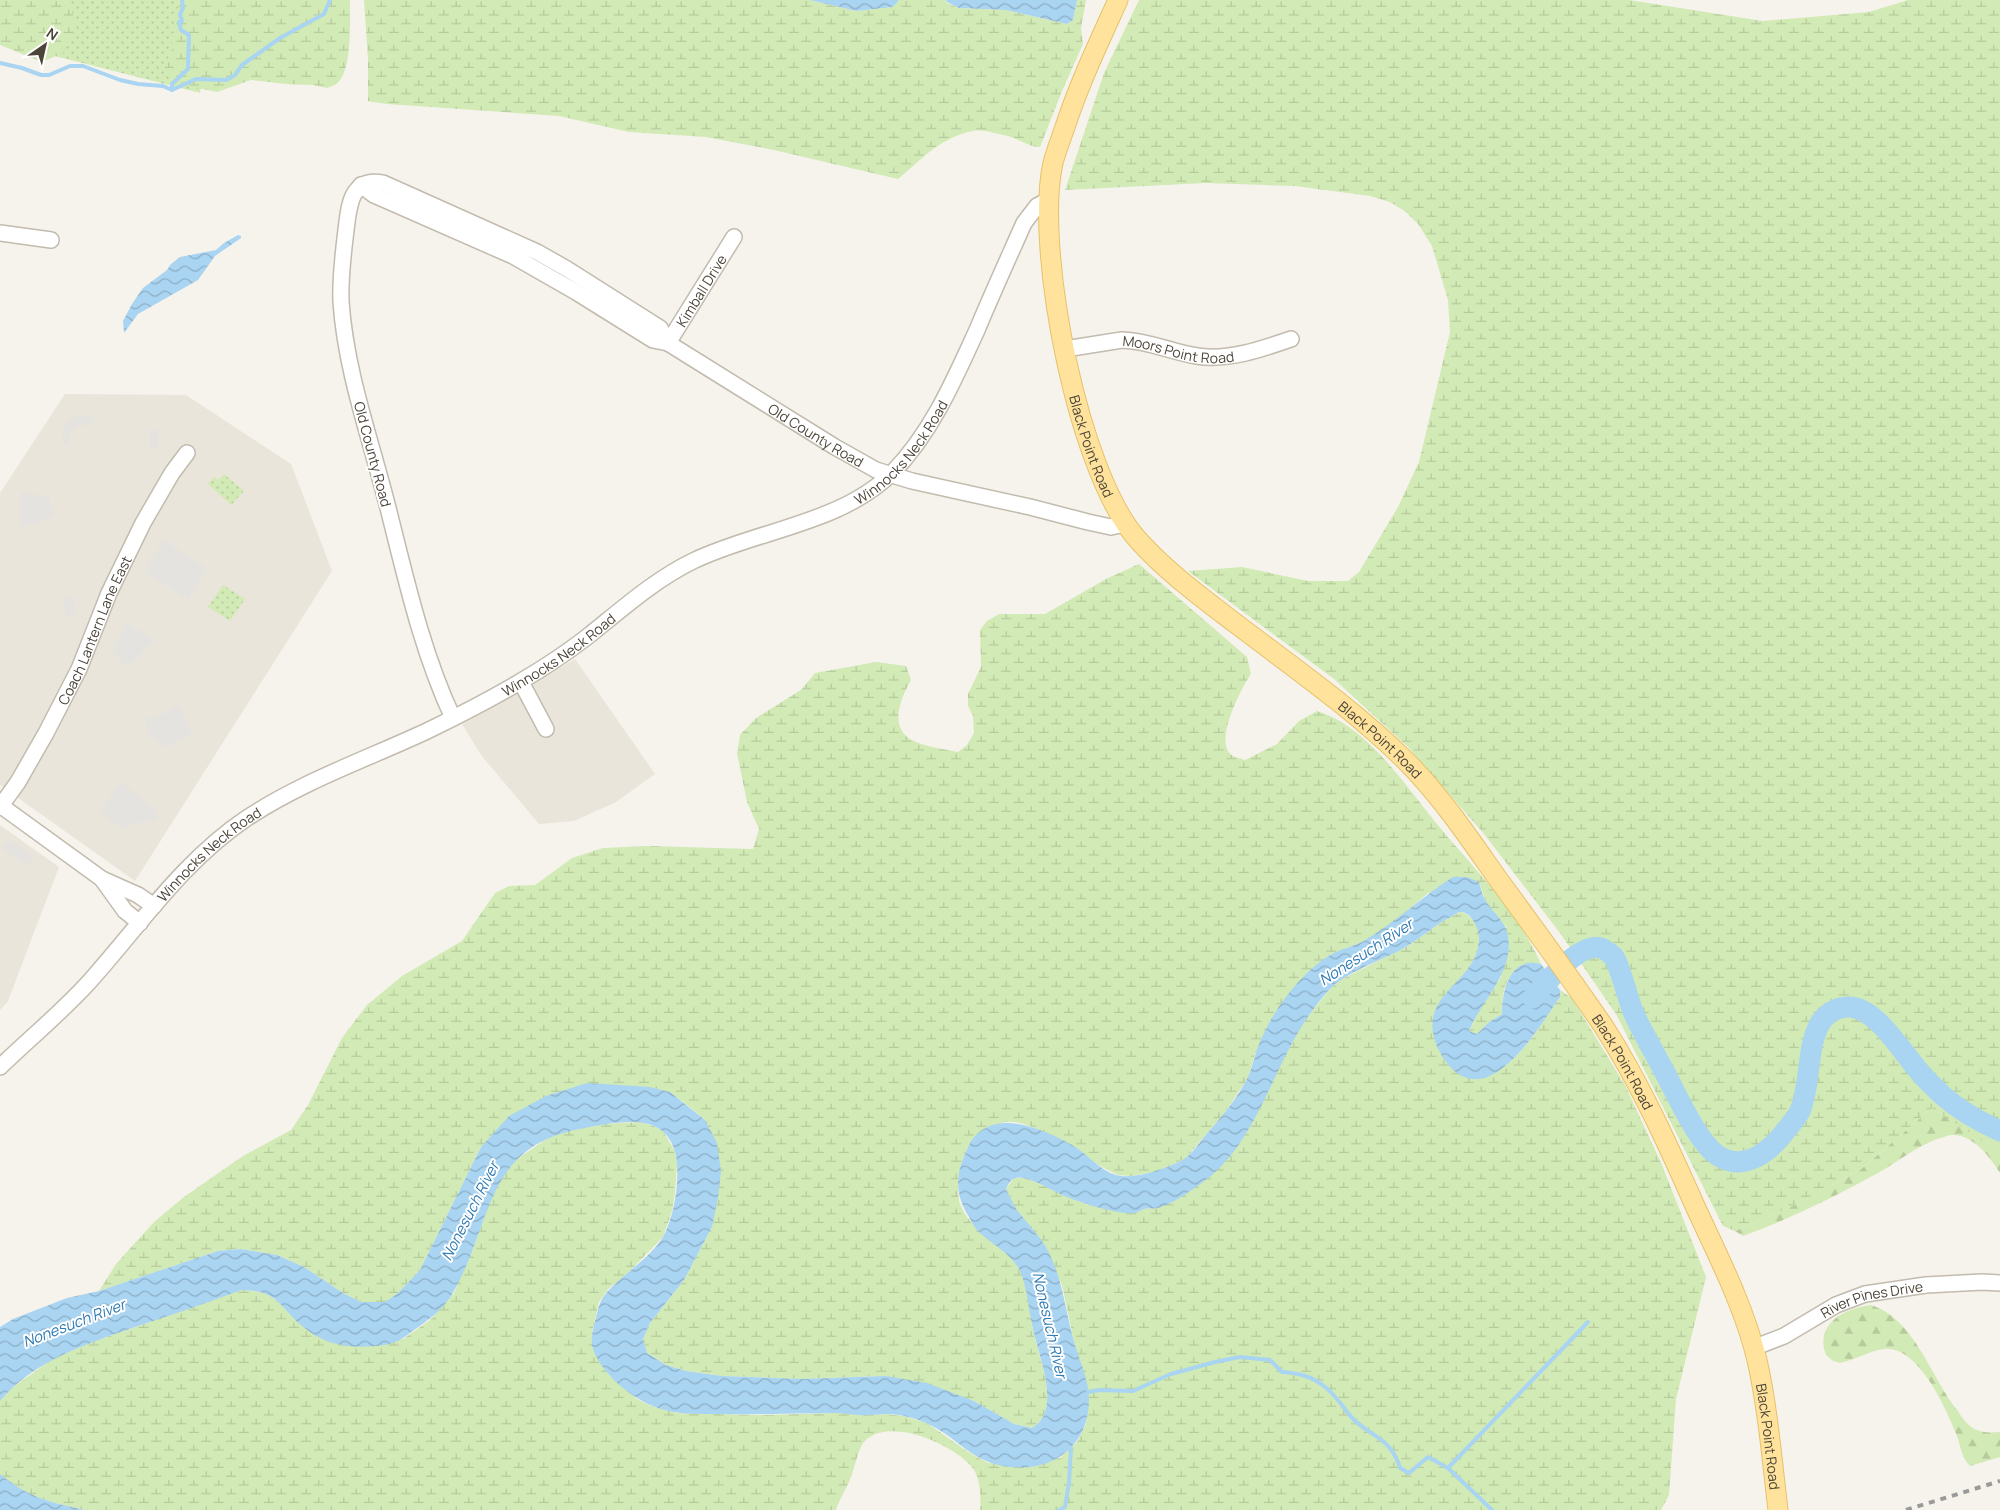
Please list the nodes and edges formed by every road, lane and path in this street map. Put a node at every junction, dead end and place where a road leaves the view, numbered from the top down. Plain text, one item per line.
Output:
1 (1118, 0) edge
2 (1048, 200) junction
3 (0, 233) edge
4 (734, 237) dead end
5 (51, 240) dead end
6 (1291, 339) dead end
7 (668, 342) junction
8 (1065, 349) junction
9 (187, 453) dead end
10 (889, 475) junction
11 (1125, 524) junction
12 (521, 682) junction
13 (453, 718) junction
14 (546, 729) dead end
15 (0, 805) edge
16 (102, 879) junction
17 (154, 906) junction
18 (140, 923) junction
19 (0, 1067) edge
20 (2000, 1283) edge
21 (1754, 1348) junction
22 (1778, 1510) edge

1 - 2 main road, Black Point Road
2 - 8 main road, Black Point Road
2 - 10 street, Winnocks Neck Road
3 - 5 street
4 - 7 street, Kimball Drive
6 - 8 street, Moors Point Road
7 - 10 street, Old County Road
7 - 13 street, Old County Road
8 - 11 main road, Black Point Road
9 - 15 street, Coach Lantern Lane East
10 - 11 street, Old County Road
10 - 12 street, Winnocks Neck Road
11 - 21 main road, Black Point Road
12 - 13 street, Winnocks Neck Road
12 - 14 street
13 - 17 street, Winnocks Neck Road
15 - 16 street
16 - 17 street
16 - 18 street
17 - 18 street, Winnocks Neck Road
18 - 19 street, Winnocks Neck Road
20 - 21 street, River Pines Drive
21 - 22 main road, Black Point Road

